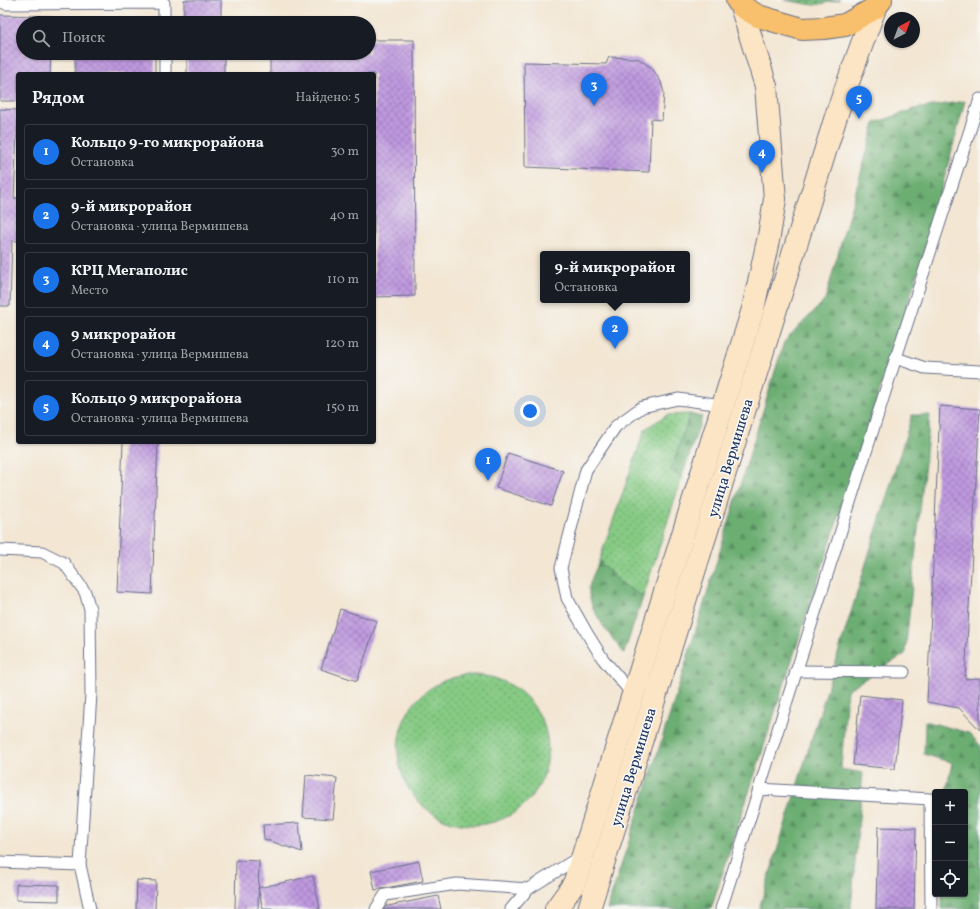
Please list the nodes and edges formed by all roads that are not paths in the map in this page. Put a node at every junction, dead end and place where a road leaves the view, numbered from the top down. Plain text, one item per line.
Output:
1 (0, 1) edge
2 (739, 3) edge
3 (878, 4) edge
4 (164, 16) edge
5 (165, 60) edge
6 (165, 72) edge
7 (980, 99) edge
8 (896, 358) junction
9 (980, 371) edge
10 (723, 405) junction
11 (0, 550) edge
12 (796, 671) junction
13 (904, 672) dead end
14 (633, 695) junction
15 (759, 789) junction
16 (583, 855) junction
17 (0, 862) edge
18 (80, 865) junction
19 (528, 889) junction
20 (90, 909) edge
21 (376, 909) edge
22 (511, 909) edge
23 (556, 909) edge
24 (589, 909) edge
25 (721, 909) edge
26 (930, 909) edge

1 - 4 lane
2 - 3 main road
2 - 10 main road, улица Вермишева
3 - 24 main road, улица Вермишева
5 - 6 lane
7 - 8 lane
8 - 9 lane
8 - 12 lane
10 - 14 main road, улица Вермишева
10 - 14 lane
11 - 18 lane
12 - 13 lane
12 - 15 lane
14 - 16 main road, улица Вермишева
15 - 25 lane
15 - 26 lane
16 - 19 lane
16 - 23 main road, улица Вермишева
17 - 18 lane
18 - 20 lane
19 - 21 lane
19 - 22 lane

